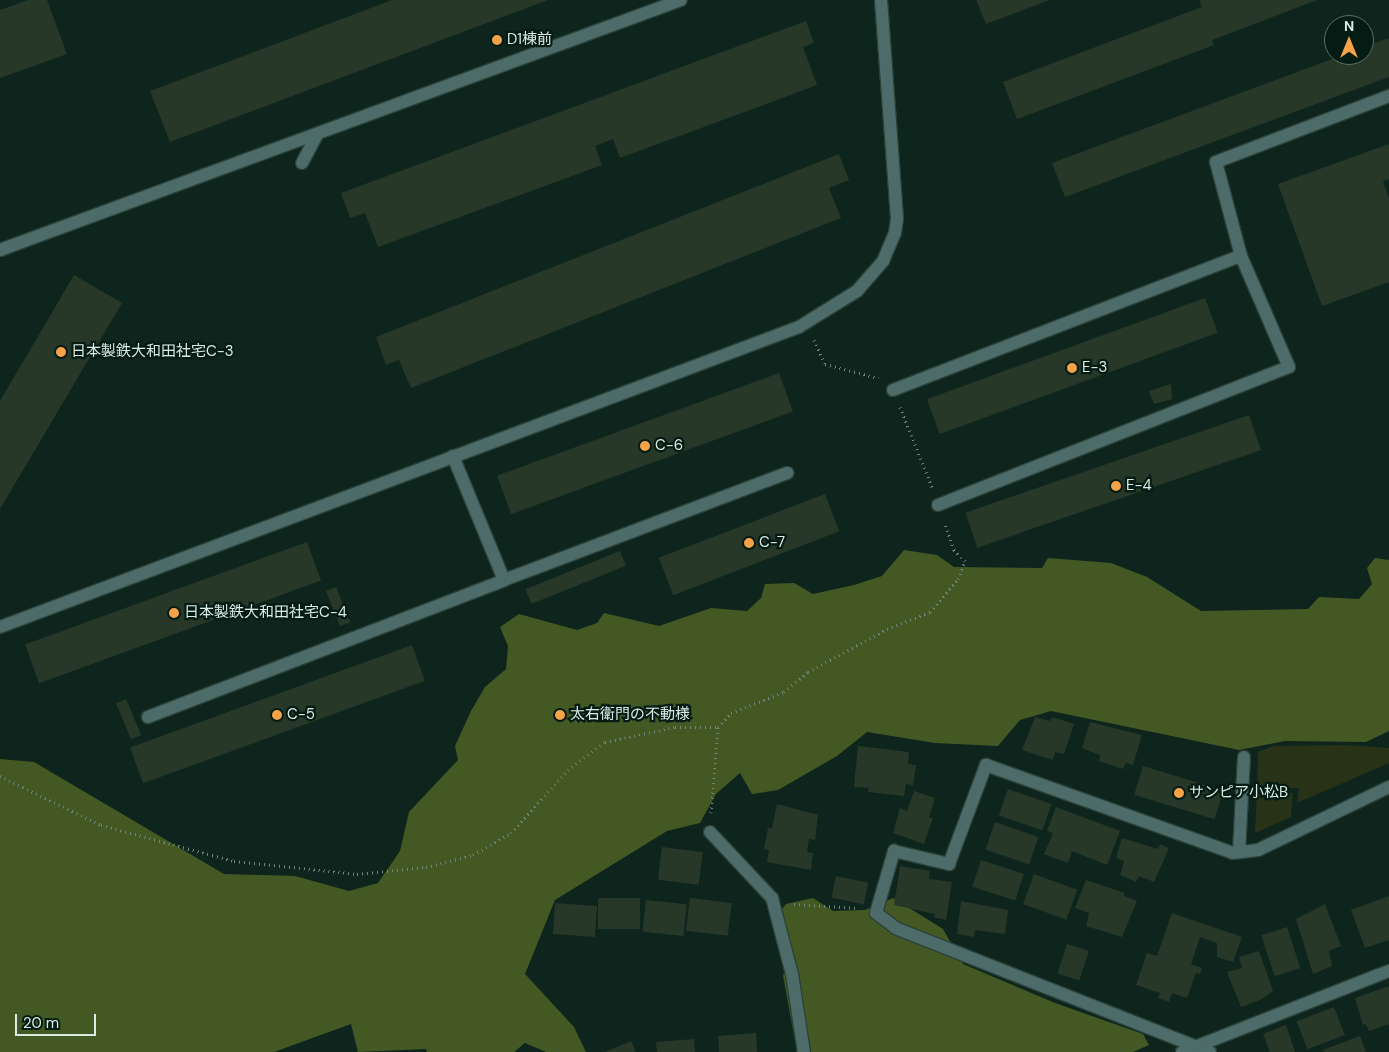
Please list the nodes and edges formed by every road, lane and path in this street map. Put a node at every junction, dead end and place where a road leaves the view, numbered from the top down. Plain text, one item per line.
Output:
1 (682, 0) edge
2 (881, 0) edge
3 (1389, 96) edge
4 (317, 135) junction
5 (302, 163) dead end
6 (0, 250) edge
7 (1241, 256) junction
8 (814, 340) dead end
9 (894, 390) junction
10 (453, 456) junction
11 (788, 473) dead end
12 (938, 505) junction
13 (504, 580) junction
14 (0, 626) edge
15 (148, 717) dead end
16 (718, 726) junction
17 (1244, 757) dead end
18 (0, 776) edge
19 (1389, 787) edge
20 (713, 794) dead end
21 (710, 832) dead end
22 (1239, 852) junction
23 (772, 898) junction
24 (876, 913) junction
25 (1389, 971) edge
26 (1204, 1049) edge
27 (804, 1052) edge
28 (1182, 1052) edge

1 - 4 street
2 - 10 street
3 - 7 street
4 - 5 street
4 - 6 street
7 - 9 street
7 - 12 street
8 - 9 path
9 - 12 path
10 - 13 street
10 - 14 street
11 - 13 street
12 - 16 path
13 - 15 street
16 - 18 path
16 - 20 path
17 - 22 street
19 - 22 street
21 - 23 street
22 - 24 street
23 - 24 path
23 - 27 street
24 - 26 street
25 - 26 street
26 - 28 street

